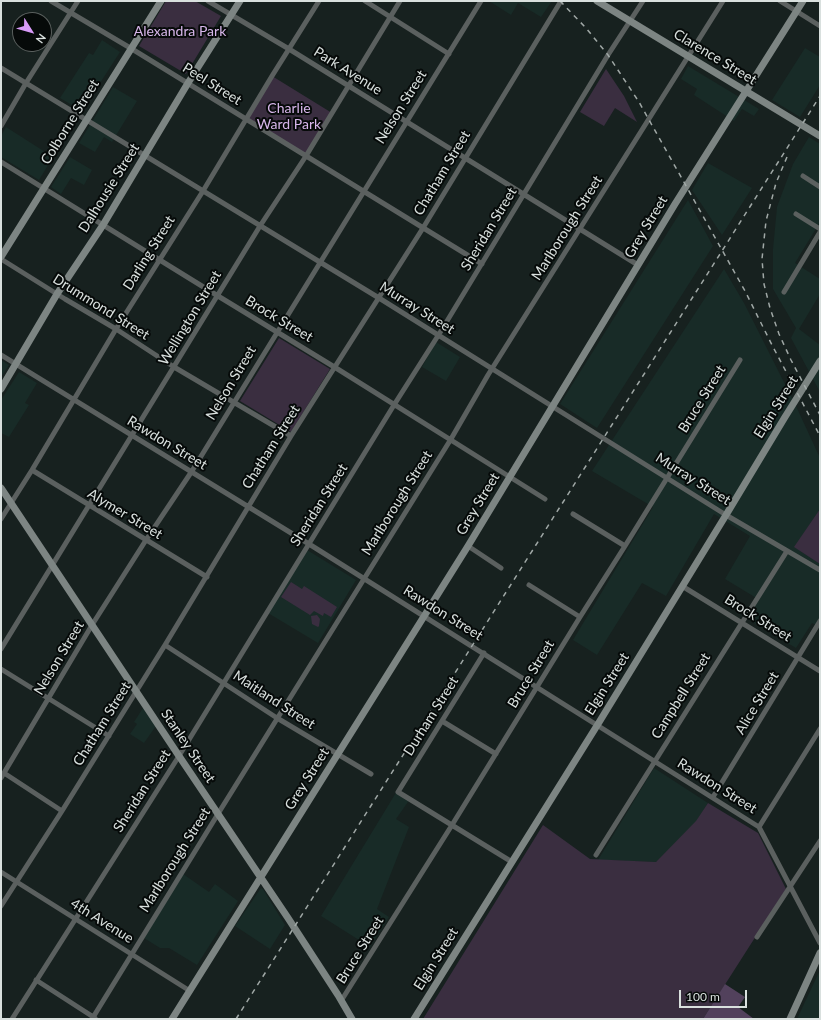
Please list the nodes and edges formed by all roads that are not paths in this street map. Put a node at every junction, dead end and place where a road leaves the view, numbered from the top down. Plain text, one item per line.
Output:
1 (51, 1) edge
2 (78, 1) edge
3 (161, 1) edge
4 (208, 1) edge
5 (240, 1) edge
6 (319, 1) edge
7 (365, 1) edge
8 (400, 1) edge
9 (481, 1) edge
10 (561, 1) edge
11 (597, 1) edge
12 (643, 1) edge
13 (723, 1) edge
14 (780, 1) edge
15 (802, 1) edge
16 (796, 11) junction
17 (71, 13) junction
18 (231, 15) junction
19 (391, 16) junction
20 (630, 21) junction
21 (820, 26) edge
22 (132, 49) junction
23 (289, 49) junction
24 (449, 54) junction
25 (688, 56) junction
26 (1, 68) edge
27 (26, 83) junction
28 (188, 83) junction
29 (348, 86) junction
30 (746, 91) junction
31 (246, 119) junction
32 (88, 120) junction
33 (406, 121) junction
34 (1, 126) edge
35 (820, 136) edge
36 (145, 156) junction
37 (306, 156) junction
38 (465, 158) junction
39 (1, 162) edge
40 (803, 176) dead end
41 (820, 187) edge
42 (44, 188) junction
43 (203, 191) junction
44 (363, 191) junction
45 (524, 194) junction
46 (796, 214) dead end
47 (103, 225) junction
48 (260, 226) junction
49 (423, 228) junction
50 (580, 229) junction
51 (820, 230) edge
52 (1, 258) edge
53 (160, 259) junction
54 (320, 262) junction
55 (482, 264) junction
56 (638, 265) junction
57 (784, 292) dead end
58 (58, 294) junction
59 (218, 296) junction
60 (379, 298) junction
61 (116, 329) junction
62 (277, 332) junction
63 (438, 335) junction
64 (1, 355) edge
65 (740, 360) dead end
66 (820, 361) edge
67 (16, 365) junction
68 (174, 367) junction
69 (336, 368) junction
70 (493, 369) junction
71 (1, 389) edge
72 (74, 399) junction
73 (233, 403) junction
74 (394, 405) junction
75 (553, 406) junction
76 (132, 436) junction
77 (291, 436) junction
78 (451, 439) junction
79 (32, 470) junction
80 (192, 471) junction
81 (510, 476) junction
82 (668, 477) junction
83 (1, 488) edge
84 (545, 498) dead end
85 (11, 503) junction
86 (89, 505) junction
87 (248, 507) junction
88 (572, 514) dead end
89 (726, 515) junction
90 (1, 519) edge
91 (146, 540) junction
92 (309, 544) junction
93 (468, 546) junction
94 (625, 546) junction
95 (787, 551) junction
96 (53, 565) junction
97 (501, 568) dead end
98 (820, 570) edge
99 (207, 576) junction
100 (365, 578) junction
101 (529, 585) dead end
102 (682, 586) junction
103 (424, 616) junction
104 (580, 617) junction
105 (820, 621) edge
106 (743, 622) junction
107 (92, 625) junction
108 (165, 645) junction
109 (1, 649) edge
110 (484, 653) junction
111 (798, 657) junction
112 (1, 669) edge
113 (820, 670) edge
114 (223, 682) junction
115 (537, 686) junction
116 (136, 691) junction
117 (48, 698) junction
118 (277, 718) junction
119 (442, 721) junction
120 (598, 724) junction
121 (820, 729) edge
122 (109, 736) junction
123 (338, 753) junction
124 (496, 754) junction
125 (179, 756) junction
126 (655, 761) junction
127 (371, 774) dead end
128 (2, 775) edge
129 (713, 797) junction
130 (62, 811) junction
131 (218, 813) junction
132 (452, 825) junction
133 (759, 827) junction
134 (820, 840) edge
135 (596, 855) dead end
136 (512, 862) junction
137 (1, 872) edge
138 (261, 878) junction
139 (16, 881) junction
140 (789, 886) junction
141 (1, 906) edge
142 (75, 919) junction
143 (757, 937) dead end
144 (820, 943) edge
145 (820, 953) edge
146 (131, 954) junction
147 (36, 980) junction
148 (190, 991) junction
149 (342, 1001) junction
150 (94, 1018) edge
151 (12, 1019) edge
152 (172, 1019) edge
153 (352, 1019) edge
154 (414, 1019) edge
155 (790, 1019) edge

1 - 17 street, Peel Street
2 - 17 street
3 - 22 main road, Colborne Street
4 - 18 street, Park Avenue
5 - 18 main road, Dalhousie Street
6 - 23 street, Darling Street
7 - 19 street
8 - 19 street, Wellington Street
9 - 24 street, Nelson Street
10 - 38 street, Chatham Street
11 - 20 main road, Clarence Street
12 - 20 street, Sheridan Street
13 - 25 street, Marlborough Street
14 - 16 street
15 - 16 main road, Grey Street
16 - 21 street
16 - 30 main road, Grey Street
17 - 22 street, Peel Street
17 - 27 street
18 - 23 street, Park Avenue
18 - 28 main road, Dalhousie Street
19 - 24 street
19 - 29 street, Wellington Street
20 - 25 main road, Clarence Street
20 - 45 street, Sheridan Street
22 - 28 street, Peel Street
22 - 32 main road, Colborne Street
23 - 29 street, Park Avenue
23 - 31 street, Darling Street
24 - 33 street, Nelson Street
25 - 30 main road, Clarence Street
25 - 50 street, Marlborough Street
26 - 27 street, Murray Street
27 - 32 street, Murray Street
27 - 34 street
28 - 31 street, Peel Street
28 - 36 main road, Dalhousie Street
29 - 33 street, Park Avenue
29 - 37 street, Wellington Street
30 - 35 main road, Clarence Street
30 - 56 main road, Grey Street
31 - 37 street, Peel Street
31 - 43 street, Darling Street
32 - 36 street, Murray Street
32 - 42 main road, Colborne Street
33 - 38 street, Park Avenue
33 - 44 street, Nelson Street
36 - 43 street, Murray Street
36 - 47 main road, Dalhousie Street
37 - 44 street, Peel Street
37 - 48 street, Wellington Street
38 - 45 street, Park Avenue
38 - 49 street, Chatham Street
39 - 42 street, Brock Street
40 - 41 street
42 - 47 street, Brock Street
42 - 52 main road, Colborne Street
43 - 48 street, Murray Street
43 - 53 street, Darling Street
44 - 49 street, Peel Street
44 - 54 street, Nelson Street
45 - 50 street, Park Avenue
45 - 55 street, Sheridan Street
46 - 51 street
47 - 53 street, Brock Street
47 - 58 main road, Dalhousie Street
48 - 54 street, Murray Street
48 - 59 street, Wellington Street
49 - 55 street, Peel Street
49 - 60 street, Chatham Street
50 - 56 street, Park Avenue
50 - 70 street, Marlborough Street
51 - 57 street
52 - 58 street, Drummond Street
53 - 59 street, Brock Street
53 - 61 street, Darling Street
54 - 60 street, Murray Street
54 - 62 street, Nelson Street
55 - 63 street, Sheridan Street
56 - 75 main road, Grey Street
58 - 61 street, Drummond Street
58 - 67 main road, Dalhousie Street
59 - 62 street, Brock Street
59 - 68 street, Wellington Street
60 - 63 street, Murray Street
60 - 69 street, Chatham Street
61 - 68 street, Drummond Street
61 - 72 street, Darling Street
62 - 69 street, Brock Street
62 - 73 street, Nelson Street
63 - 70 street, Murray Street
63 - 74 street, Sheridan Street
64 - 67 street, Rawdon Street
65 - 82 street, Bruce Street
66 - 89 main road, Elgin Street
67 - 71 main road, Dalhousie Street
67 - 72 street, Rawdon Street
68 - 73 street, Drummond Street
68 - 76 street, Wellington Street
69 - 74 street, Brock Street
69 - 77 street, Chatham Street
70 - 75 street, Murray Street
70 - 78 street, Marlborough Street
72 - 76 street, Rawdon Street
72 - 79 street, Darling Street
73 - 77 street, Drummond Street
73 - 80 street, Nelson Street
74 - 78 street, Brock Street
74 - 92 street, Sheridan Street
75 - 81 main road, Grey Street
75 - 82 street, Murray Street
76 - 80 street, Rawdon Street
76 - 86 street, Wellington Street
77 - 87 street, Chatham Street
78 - 81 street, Brock Street
78 - 100 street, Marlborough Street
79 - 85 street, Darling Street
79 - 86 street, Alymer Street
80 - 87 street, Rawdon Street
80 - 91 street, Nelson Street
81 - 84 street, Brock Street
81 - 93 main road, Grey Street
82 - 89 street, Murray Street
82 - 94 street, Bruce Street
83 - 85 main road, Stanley Street
85 - 90 street, Darling Street
85 - 96 main road, Stanley Street
86 - 91 street, Alymer Street
86 - 96 street, Wellington Street
87 - 92 street, Rawdon Street
87 - 99 street, Chatham Street
88 - 94 street
89 - 95 street, Murray Street
89 - 102 main road, Elgin Street
91 - 99 street, Alymer Street
91 - 107 street, Nelson Street
92 - 100 street, Rawdon Street
92 - 114 street, Sheridan Street
93 - 97 street
93 - 103 main road, Grey Street
94 - 104 street, Bruce Street
95 - 98 street, Murray Street
95 - 106 street, Campbell Street
96 - 107 main road, Stanley Street
96 - 109 street, Wellington Street
99 - 108 street, Chatham Street
100 - 103 street, Rawdon Street
100 - 118 street, Marlborough Street
101 - 104 street
102 - 106 street, Brock Street
102 - 120 main road, Elgin Street
103 - 110 street, Rawdon Street
103 - 123 main road, Grey Street
104 - 115 street, Bruce Street
105 - 111 street, Alice Street
106 - 111 street, Brock Street
106 - 126 street, Campbell Street
107 - 116 main road, Stanley Street
107 - 117 street, Nelson Street
108 - 114 street, Maitland Street
108 - 116 street, Chatham Street
110 - 115 street, Rawdon Street
110 - 119 street, Durham Street
111 - 113 street, Brock Street
111 - 129 street, Alice Street
112 - 117 street
114 - 118 street, Maitland Street
114 - 125 street, Sheridan Street
115 - 120 street, Rawdon Street
115 - 124 street, Bruce Street
116 - 122 street, Chatham Street
116 - 125 main road, Stanley Street
117 - 122 street
117 - 128 street, Nelson Street
118 - 123 street, Maitland Street
118 - 131 street, Marlborough Street
119 - 124 street
119 - 132 street, Durham Street
120 - 126 street, Rawdon Street
120 - 136 main road, Elgin Street
121 - 133 street
122 - 130 street, Chatham Street
123 - 127 street, Maitland Street
123 - 138 main road, Grey Street
124 - 132 street, Bruce Street
125 - 131 main road, Stanley Street
125 - 142 street, Sheridan Street
126 - 129 street, Rawdon Street
126 - 135 street, Campbell Street
128 - 130 street
129 - 133 street, Rawdon Street
130 - 139 street, Chatham Street
131 - 138 main road, Stanley Street
131 - 146 street, Marlborough Street
132 - 136 street
132 - 149 street, Bruce Street
133 - 140 street, Rawdon Street
134 - 140 street
136 - 154 main road, Elgin Street
137 - 139 street, 4th Avenue
138 - 148 main road, Grey Street
138 - 149 main road, Stanley Street
139 - 141 street, Chatham Street
139 - 142 street, 4th Avenue
140 - 143 street
140 - 144 street, Rawdon Street
142 - 146 street, 4th Avenue
142 - 147 street, Sheridan Street
145 - 155 main road
146 - 148 street, 4th Avenue
146 - 150 street, Marlborough Street
147 - 150 street
147 - 151 street, Sheridan Street
148 - 152 main road, Grey Street
149 - 153 main road, Stanley Street

